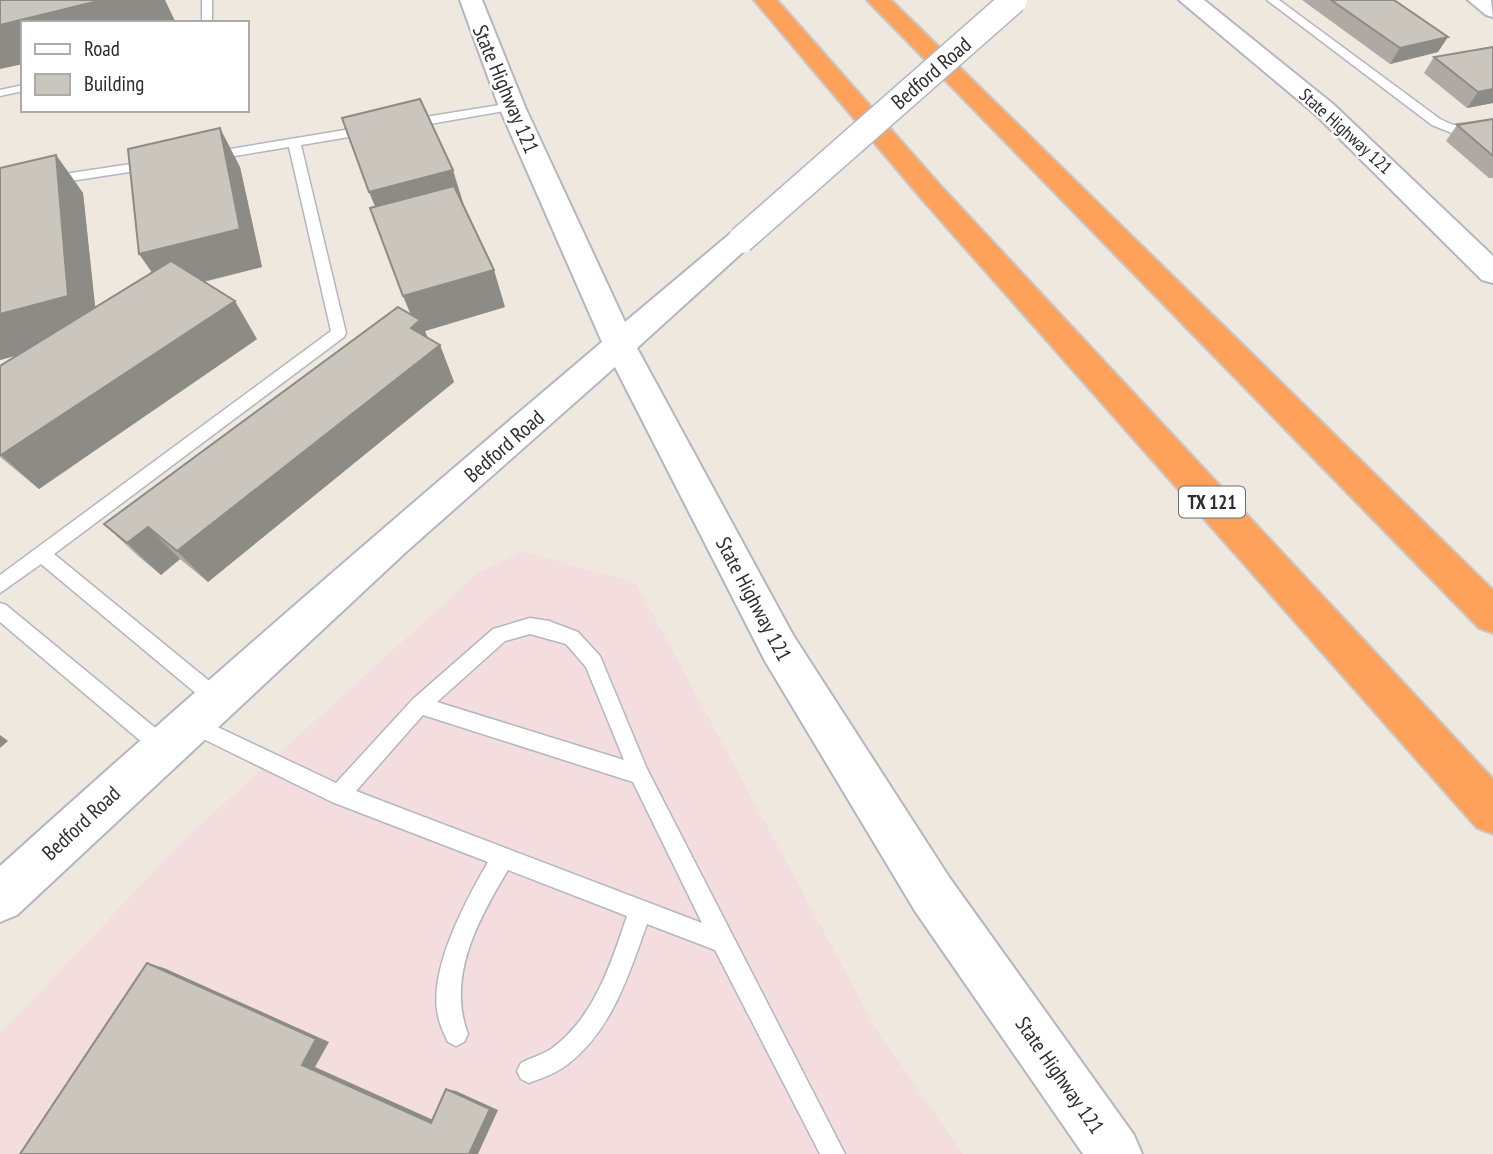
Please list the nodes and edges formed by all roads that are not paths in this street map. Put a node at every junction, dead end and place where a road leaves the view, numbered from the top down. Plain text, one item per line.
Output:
1 (208, 0) edge
2 (471, 0) edge
3 (739, 0) edge
4 (765, 0) edge
5 (878, 0) edge
6 (1014, 0) edge
7 (1190, 0) edge
8 (1272, 0) edge
9 (1478, 0) edge
10 (1493, 10) edge
11 (206, 21) edge
12 (826, 72) junction
13 (21, 88) edge
14 (0, 93) edge
15 (512, 107) junction
16 (1493, 124) edge
17 (390, 127) edge
18 (376, 129) edge
19 (294, 143) junction
20 (198, 158) edge
21 (170, 162) edge
22 (40, 183) edge
23 (1493, 273) edge
24 (620, 346) junction
25 (41, 554) junction
26 (0, 585) edge
27 (0, 611) edge
28 (1493, 616) edge
29 (420, 705) junction
30 (190, 723) junction
31 (640, 775) junction
32 (340, 795) junction
33 (1493, 812) edge
34 (503, 858) junction
35 (0, 898) edge
36 (639, 911) junction
37 (723, 942) junction
38 (456, 1034) dead end
39 (529, 1071) dead end
40 (833, 1154) edge
41 (1115, 1154) edge

1 - 11 lane
2 - 15 main road, State Highway 121
3 - 12 highway
4 - 12 highway, TX 121
5 - 28 highway
6 - 24 main road, Bedford Road, bridge
7 - 23 main road, State Highway 121
8 - 16 lane
9 - 10 street
12 - 33 highway, TX 121
13 - 14 lane
15 - 17 lane
15 - 24 main road, State Highway 121
18 - 19 lane
19 - 20 lane
19 - 25 lane
21 - 22 lane
24 - 30 main road, Bedford Road
24 - 41 main road, State Highway 121
25 - 26 lane
25 - 30 lane
27 - 30 lane
29 - 31 lane
29 - 31 lane
29 - 32 lane
30 - 32 lane
30 - 35 main road, Bedford Road
31 - 37 lane
32 - 34 lane
34 - 36 lane
34 - 38 lane
36 - 37 lane
36 - 39 lane
37 - 40 lane

